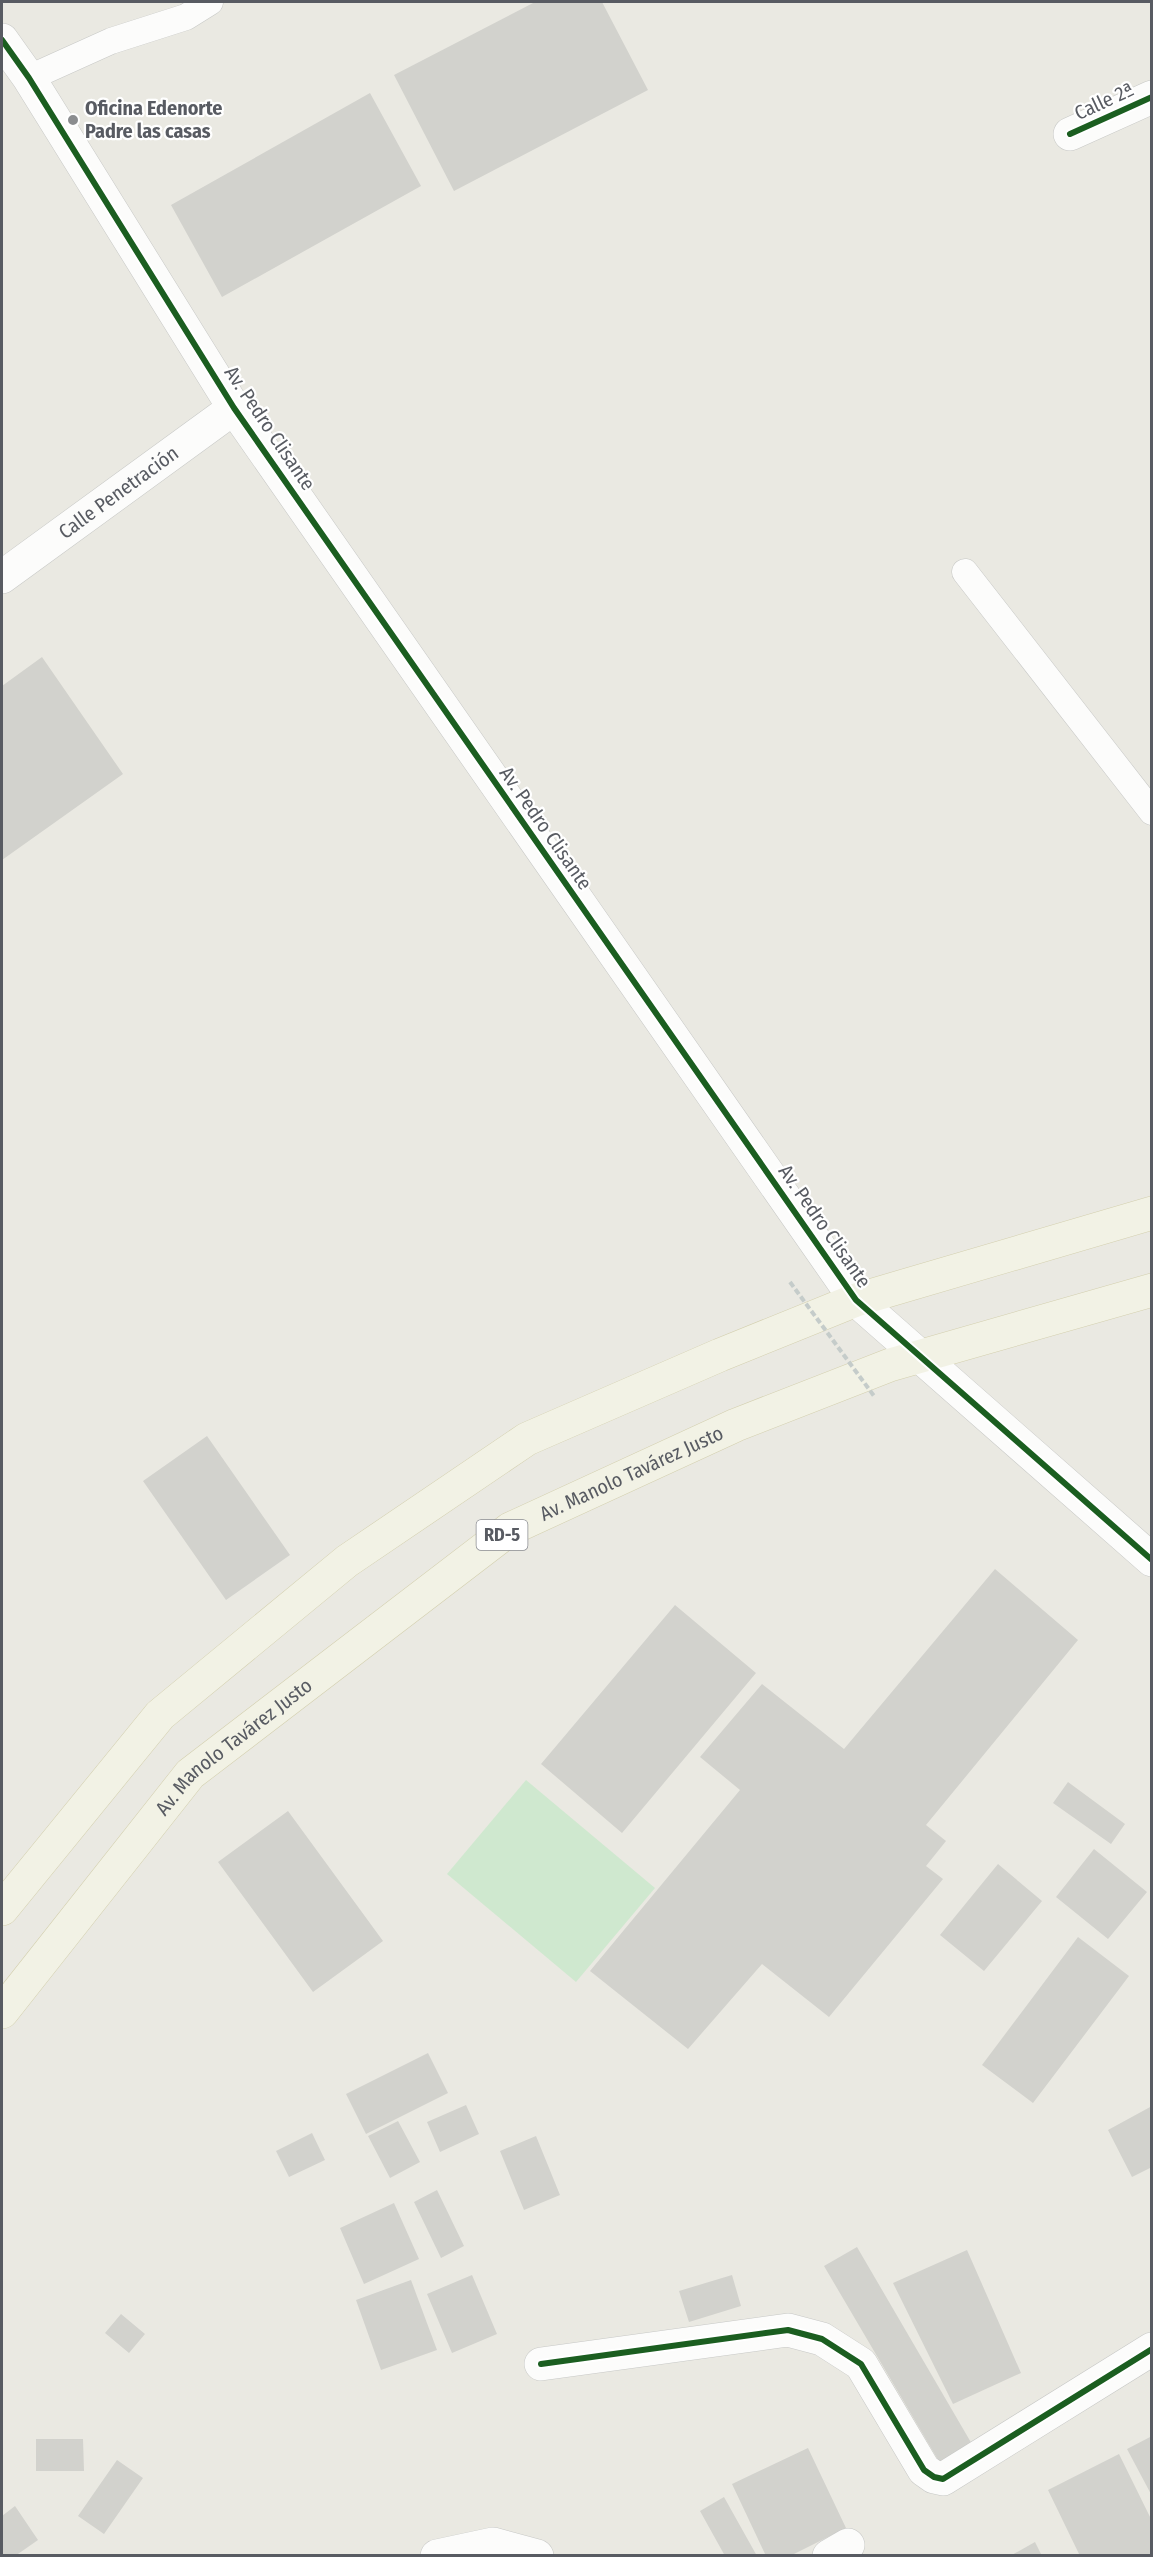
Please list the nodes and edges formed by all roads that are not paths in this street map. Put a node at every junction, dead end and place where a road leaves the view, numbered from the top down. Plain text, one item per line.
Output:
1 (210, 2) edge
2 (2, 40) edge
3 (29, 78) junction
4 (1152, 97) edge
5 (1070, 134) dead end
6 (234, 408) junction
7 (965, 572) dead end
8 (2, 577) edge
9 (1152, 812) edge
10 (1152, 1214) edge
11 (1152, 1290) edge
12 (856, 1300) junction
13 (918, 1355) junction
14 (1152, 1560) edge
15 (2, 1909) edge
16 (2, 2012) edge
17 (1152, 2349) edge
18 (541, 2364) dead end
19 (437, 2556) edge
20 (537, 2556) edge

1 - 3 lane
2 - 3 street, Av. Pedro Clisante
3 - 6 street, Av. Pedro Clisante
4 - 5 street, Calle 2ª
6 - 8 street, Calle Penetración
6 - 12 street, Av. Pedro Clisante
7 - 9 lane
10 - 12 main road
11 - 13 main road, Av. Manolo Tavárez Justo / RD-5
12 - 13 street, Av. Pedro Clisante
12 - 15 main road
13 - 14 street, Av. Pedro Clisante
13 - 16 main road, Av. Manolo Tavárez Justo / RD-5
17 - 18 street
19 - 20 street

